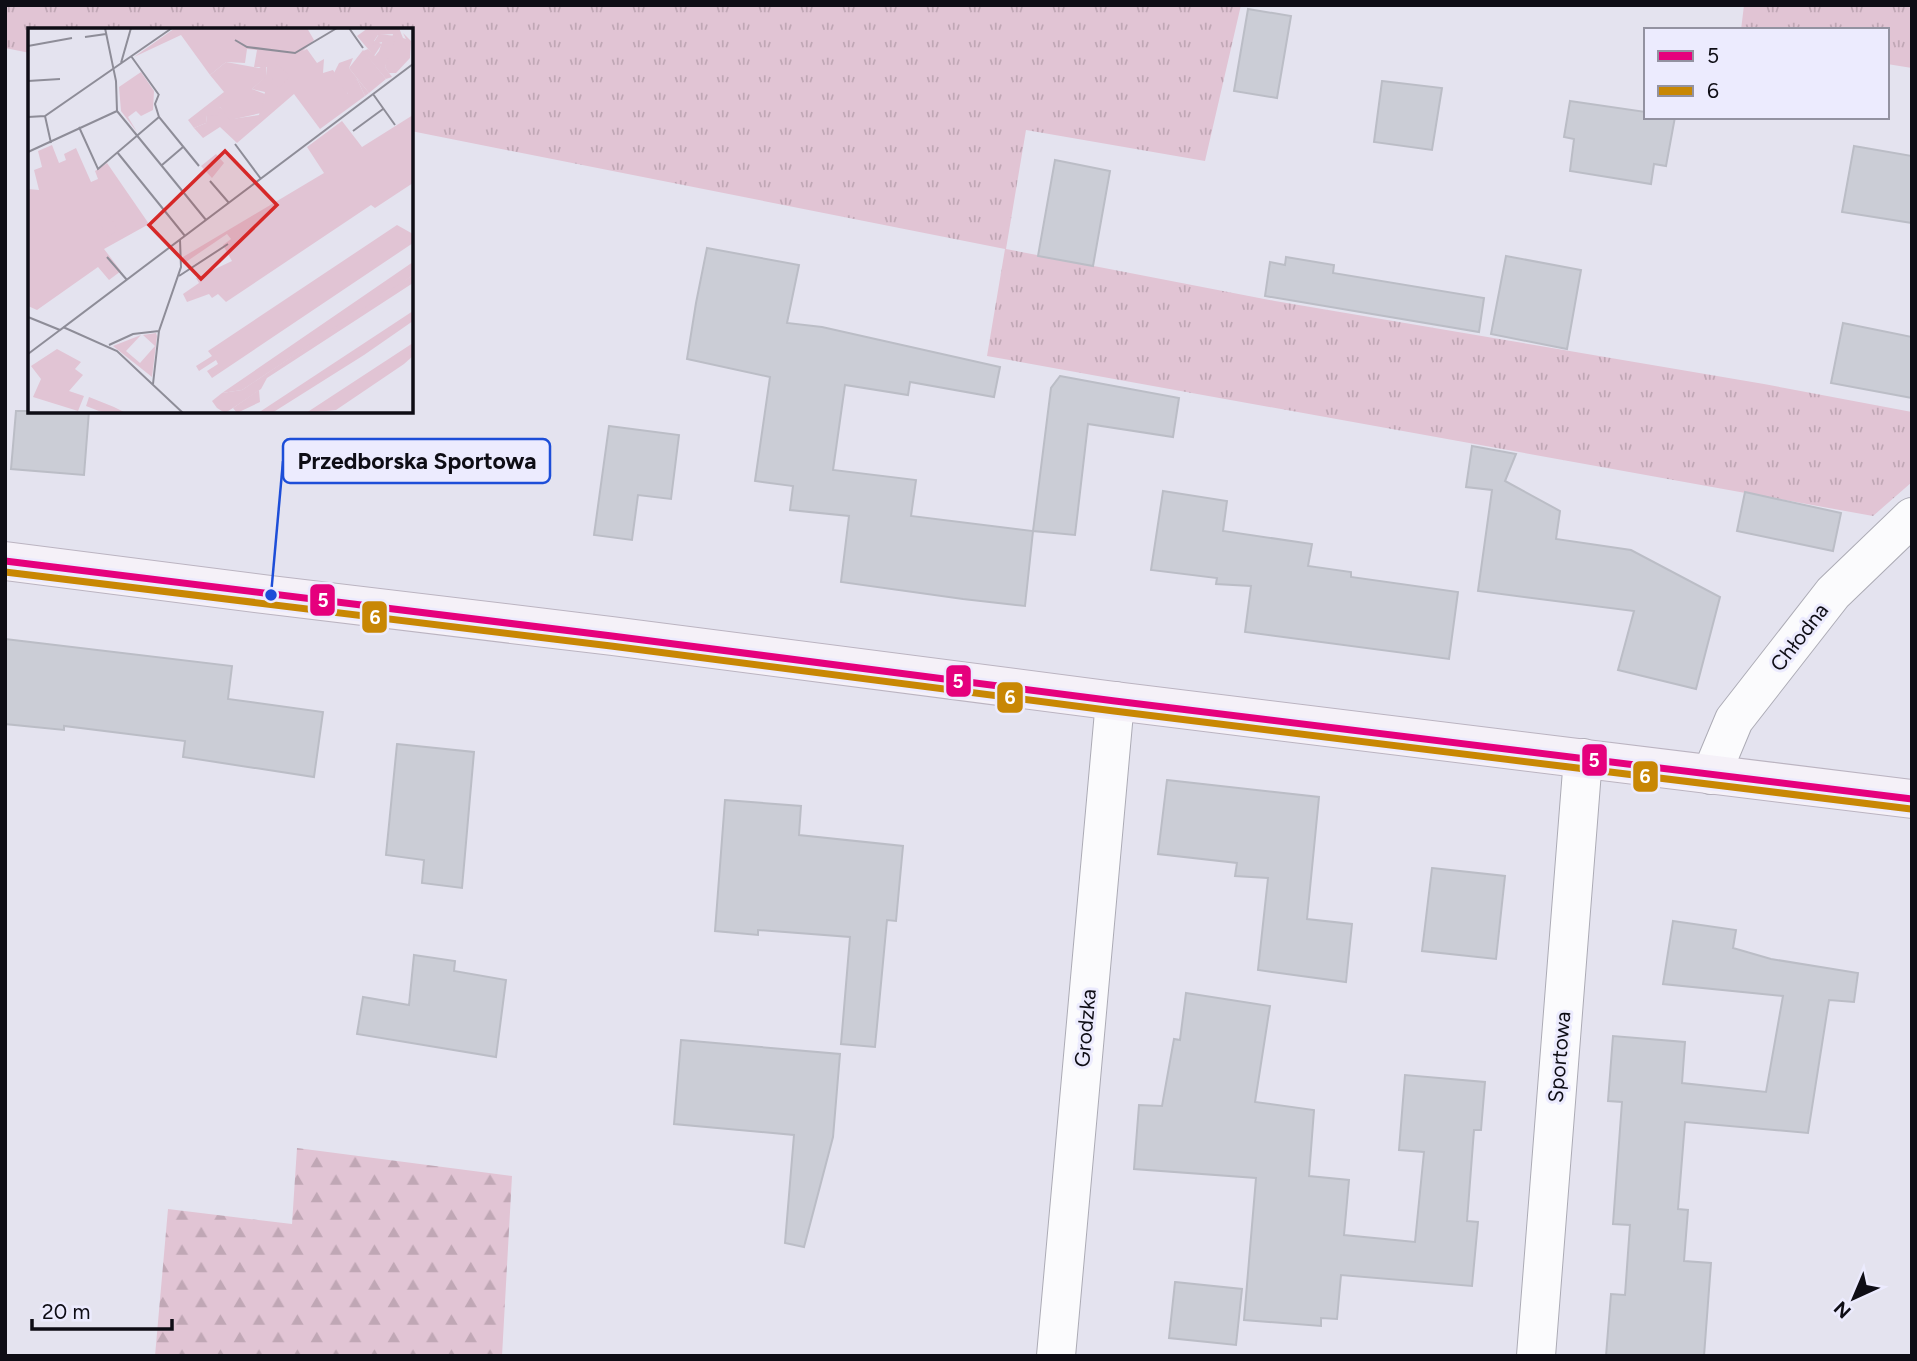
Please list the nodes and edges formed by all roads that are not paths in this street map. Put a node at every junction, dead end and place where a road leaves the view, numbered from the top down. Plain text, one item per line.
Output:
1 (1912, 517) edge
2 (5, 561) edge
3 (1115, 701) junction
4 (1583, 758) junction
5 (1711, 775) junction
6 (1912, 799) edge
7 (1056, 1356) edge
8 (1536, 1356) edge

1 - 5 street, Chłodna
2 - 3 main road
3 - 4 main road
3 - 7 street, Grodzka
4 - 5 main road
4 - 8 street, Sportowa
5 - 6 main road

